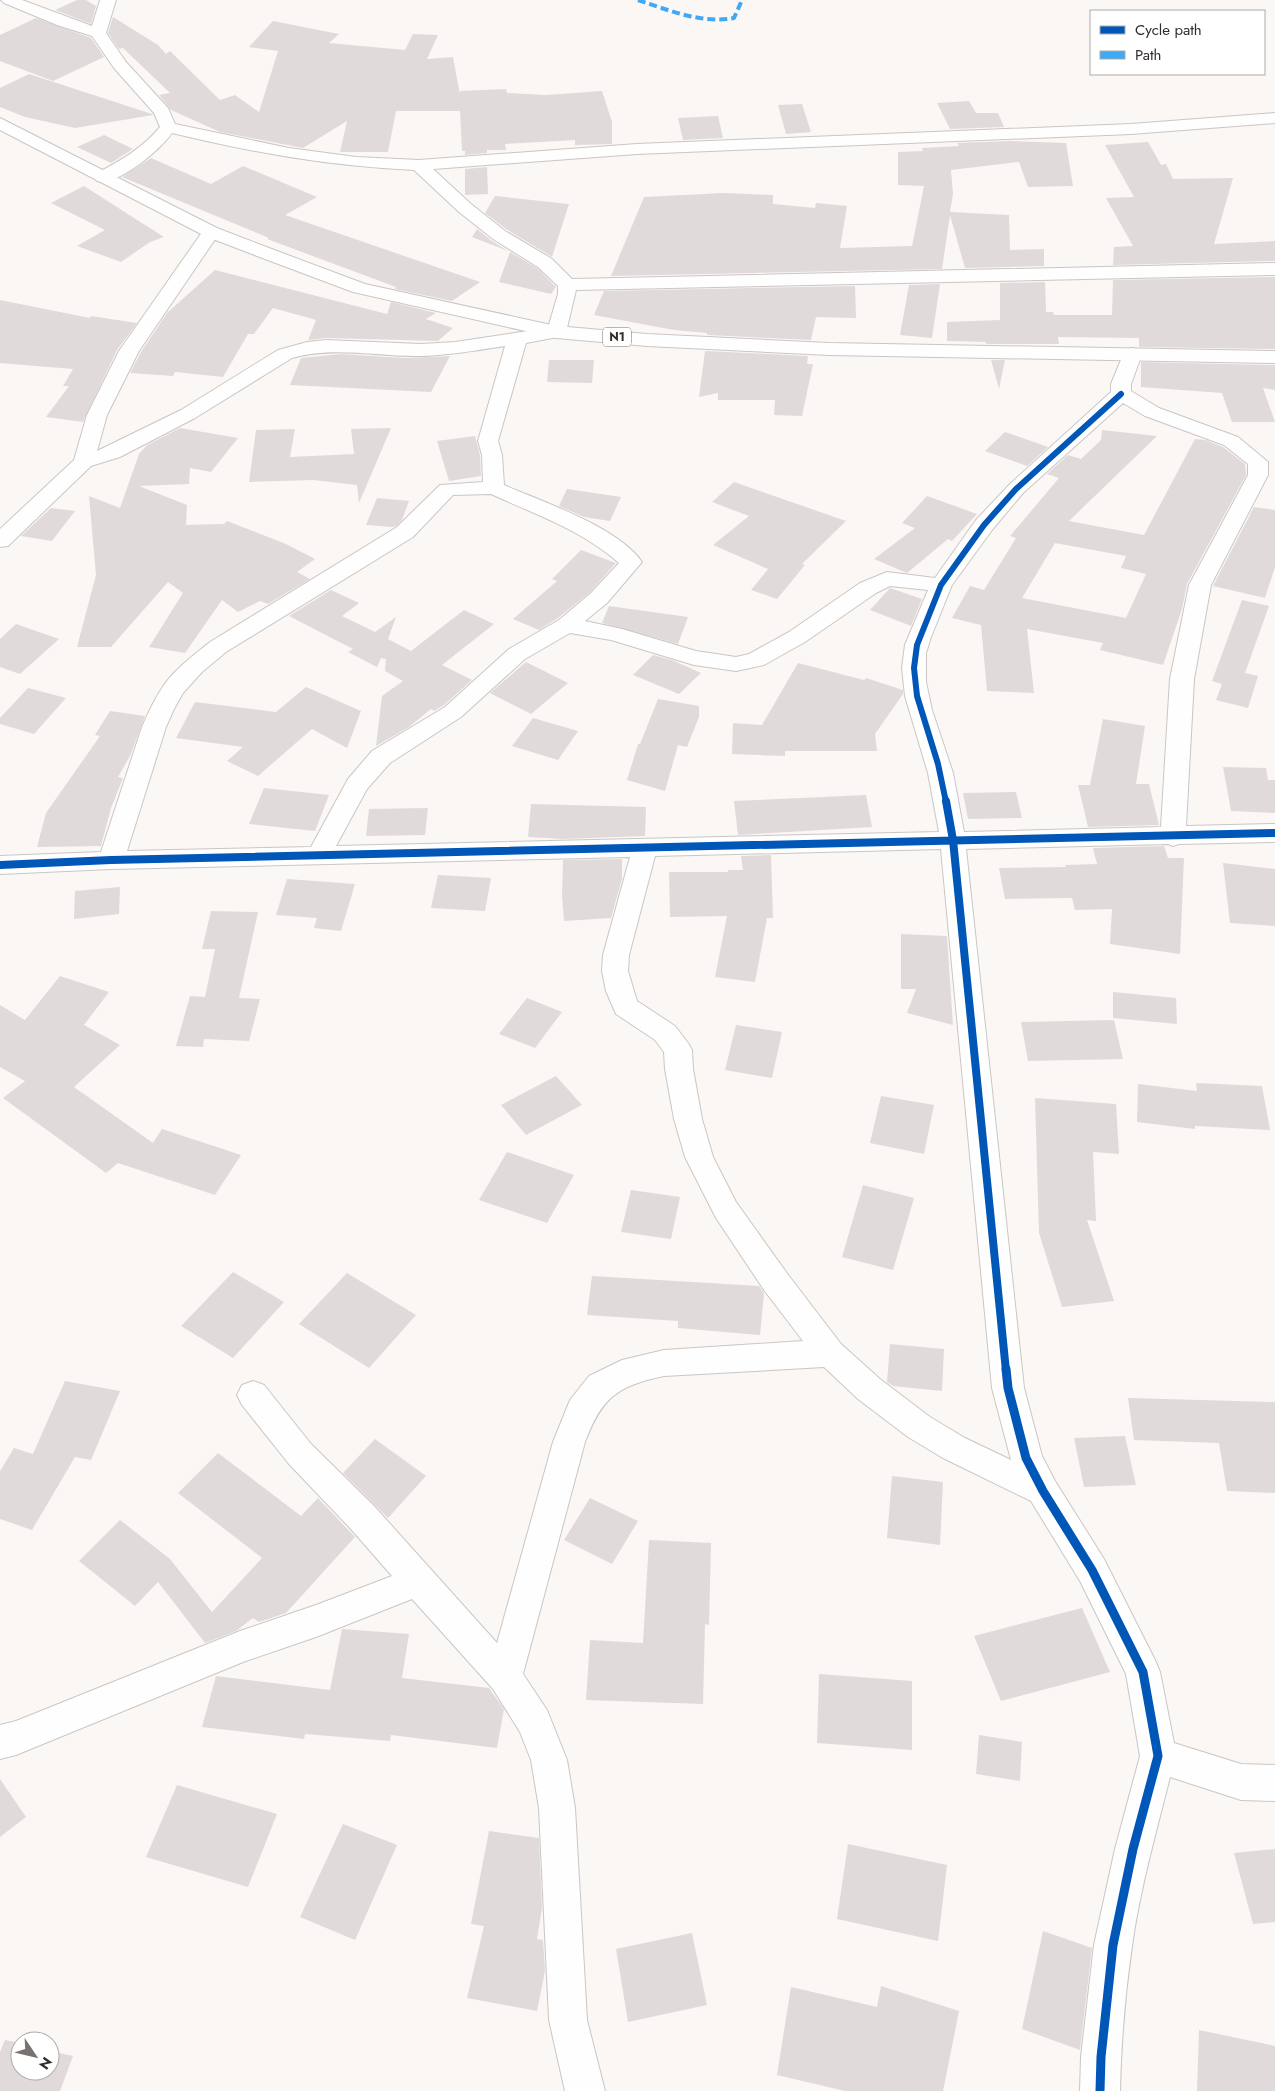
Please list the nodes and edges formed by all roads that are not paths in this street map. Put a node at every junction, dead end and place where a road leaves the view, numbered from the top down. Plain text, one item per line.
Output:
1 (8, 0) edge
2 (108, 0) edge
3 (98, 33) junction
4 (1275, 118) edge
5 (0, 123) edge
6 (168, 127) junction
7 (419, 165) junction
8 (103, 176) junction
9 (211, 232) junction
10 (1275, 269) edge
11 (567, 285) junction
12 (556, 332) junction
13 (517, 339) junction
14 (1132, 354) junction
15 (1275, 357) edge
16 (1121, 394) junction
17 (84, 462) junction
18 (494, 488) junction
19 (0, 541) edge
20 (941, 585) junction
21 (567, 625) junction
22 (1275, 833) edge
23 (1173, 837) junction
24 (953, 840) junction
25 (645, 847) junction
26 (319, 855) junction
27 (112, 860) junction
28 (0, 865) edge
29 (830, 1353) junction
30 (253, 1395) dead end
31 (1043, 1491) junction
32 (418, 1582) junction
33 (505, 1677) junction
34 (0, 1742) edge
35 (1158, 1756) junction
36 (1275, 1783) edge
37 (585, 2091) edge
38 (1100, 2091) edge

1 - 3 street
2 - 3 street
3 - 6 street
4 - 7 street
5 - 8 street, N1
6 - 7 street
6 - 8 street
7 - 11 street
8 - 9 street, N1
9 - 12 street, N1
9 - 17 street
10 - 11 street
11 - 12 street
12 - 13 street
12 - 14 street, N1
13 - 17 street
13 - 18 street
14 - 15 street, N1
14 - 16 street
16 - 20 street
16 - 23 street
17 - 19 street
18 - 21 street
18 - 27 street
20 - 21 street
20 - 24 street
21 - 26 street
22 - 23 street
23 - 24 street
24 - 25 street
24 - 31 street
25 - 26 street
25 - 29 street
26 - 27 street
27 - 28 street
29 - 31 street
29 - 33 street
30 - 32 street
31 - 35 street
32 - 33 street
32 - 34 street
33 - 37 street
35 - 36 street
35 - 38 street

